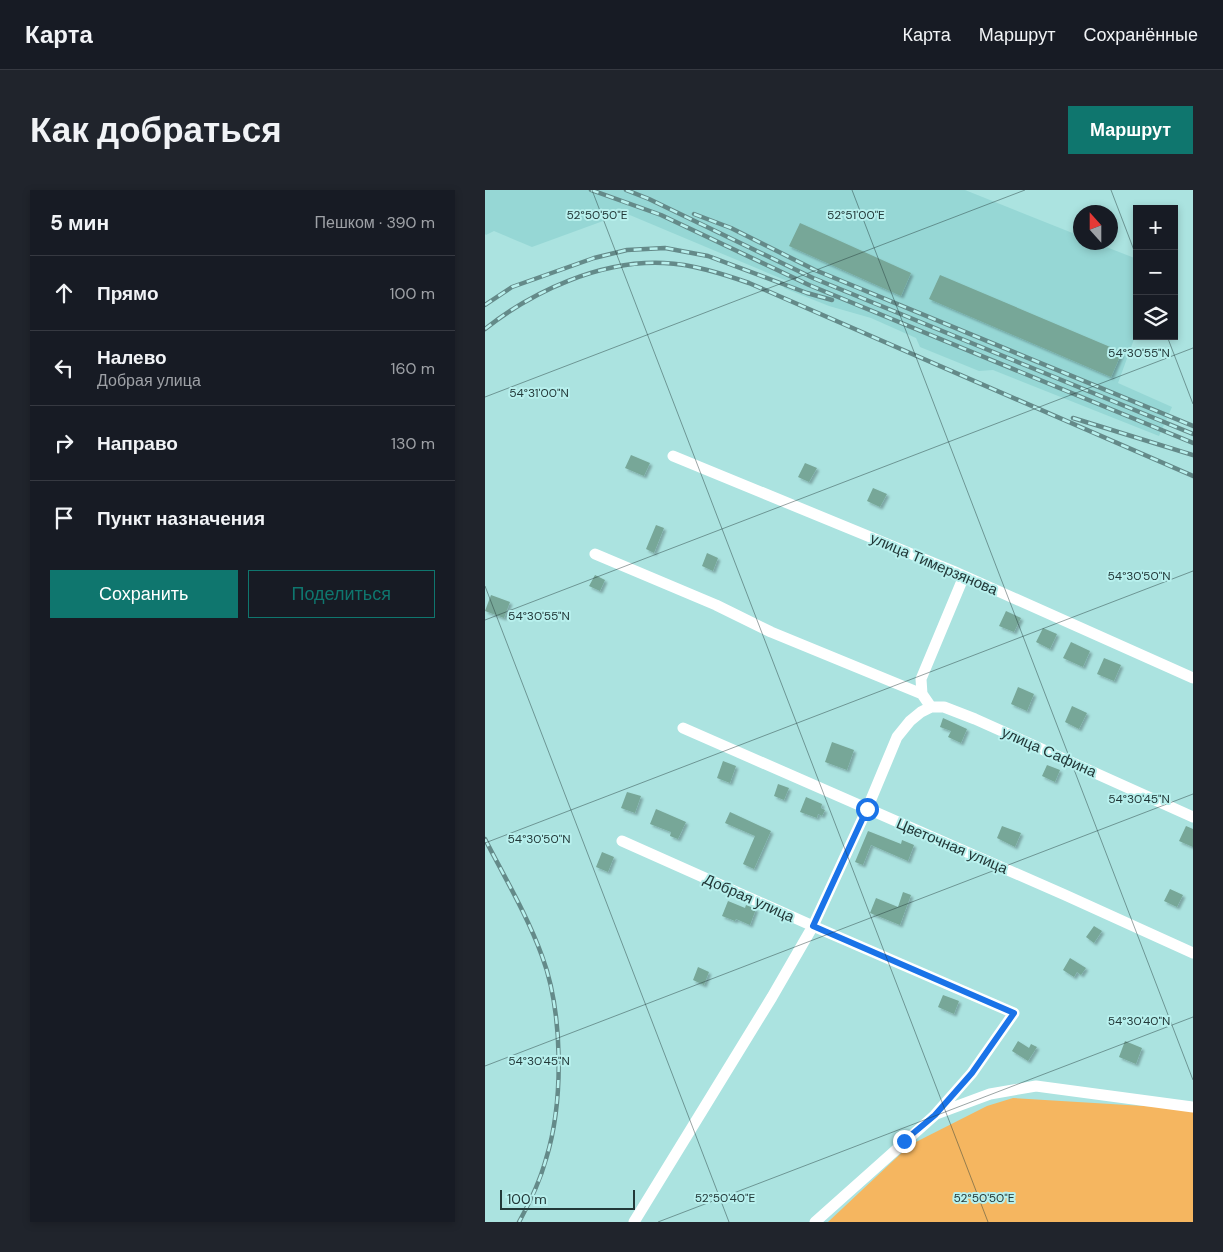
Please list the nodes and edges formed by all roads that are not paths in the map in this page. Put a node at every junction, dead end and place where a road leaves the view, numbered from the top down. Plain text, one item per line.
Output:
1 (673, 456) dead end
2 (595, 554) dead end
3 (964, 576) junction
4 (1193, 678) edge
5 (922, 694) junction
6 (931, 707) junction
7 (683, 728) dead end
8 (867, 809) junction
9 (1193, 817) edge
10 (622, 841) dead end
11 (813, 926) junction
12 (1193, 953) edge
13 (1193, 1107) edge
14 (935, 1115) junction
15 (633, 1222) edge
16 (815, 1222) edge

1 - 3 street, улица Тимерзянова
2 - 5 street
3 - 4 street, улица Тимерзянова
3 - 5 street
5 - 6 street
6 - 8 street
6 - 9 street, улица Сафина
7 - 8 street, Цветочная улица
8 - 11 street
8 - 12 street, Цветочная улица
10 - 11 street, Добрая улица
11 - 14 street, Добрая улица
11 - 15 street
13 - 14 street
14 - 16 street

